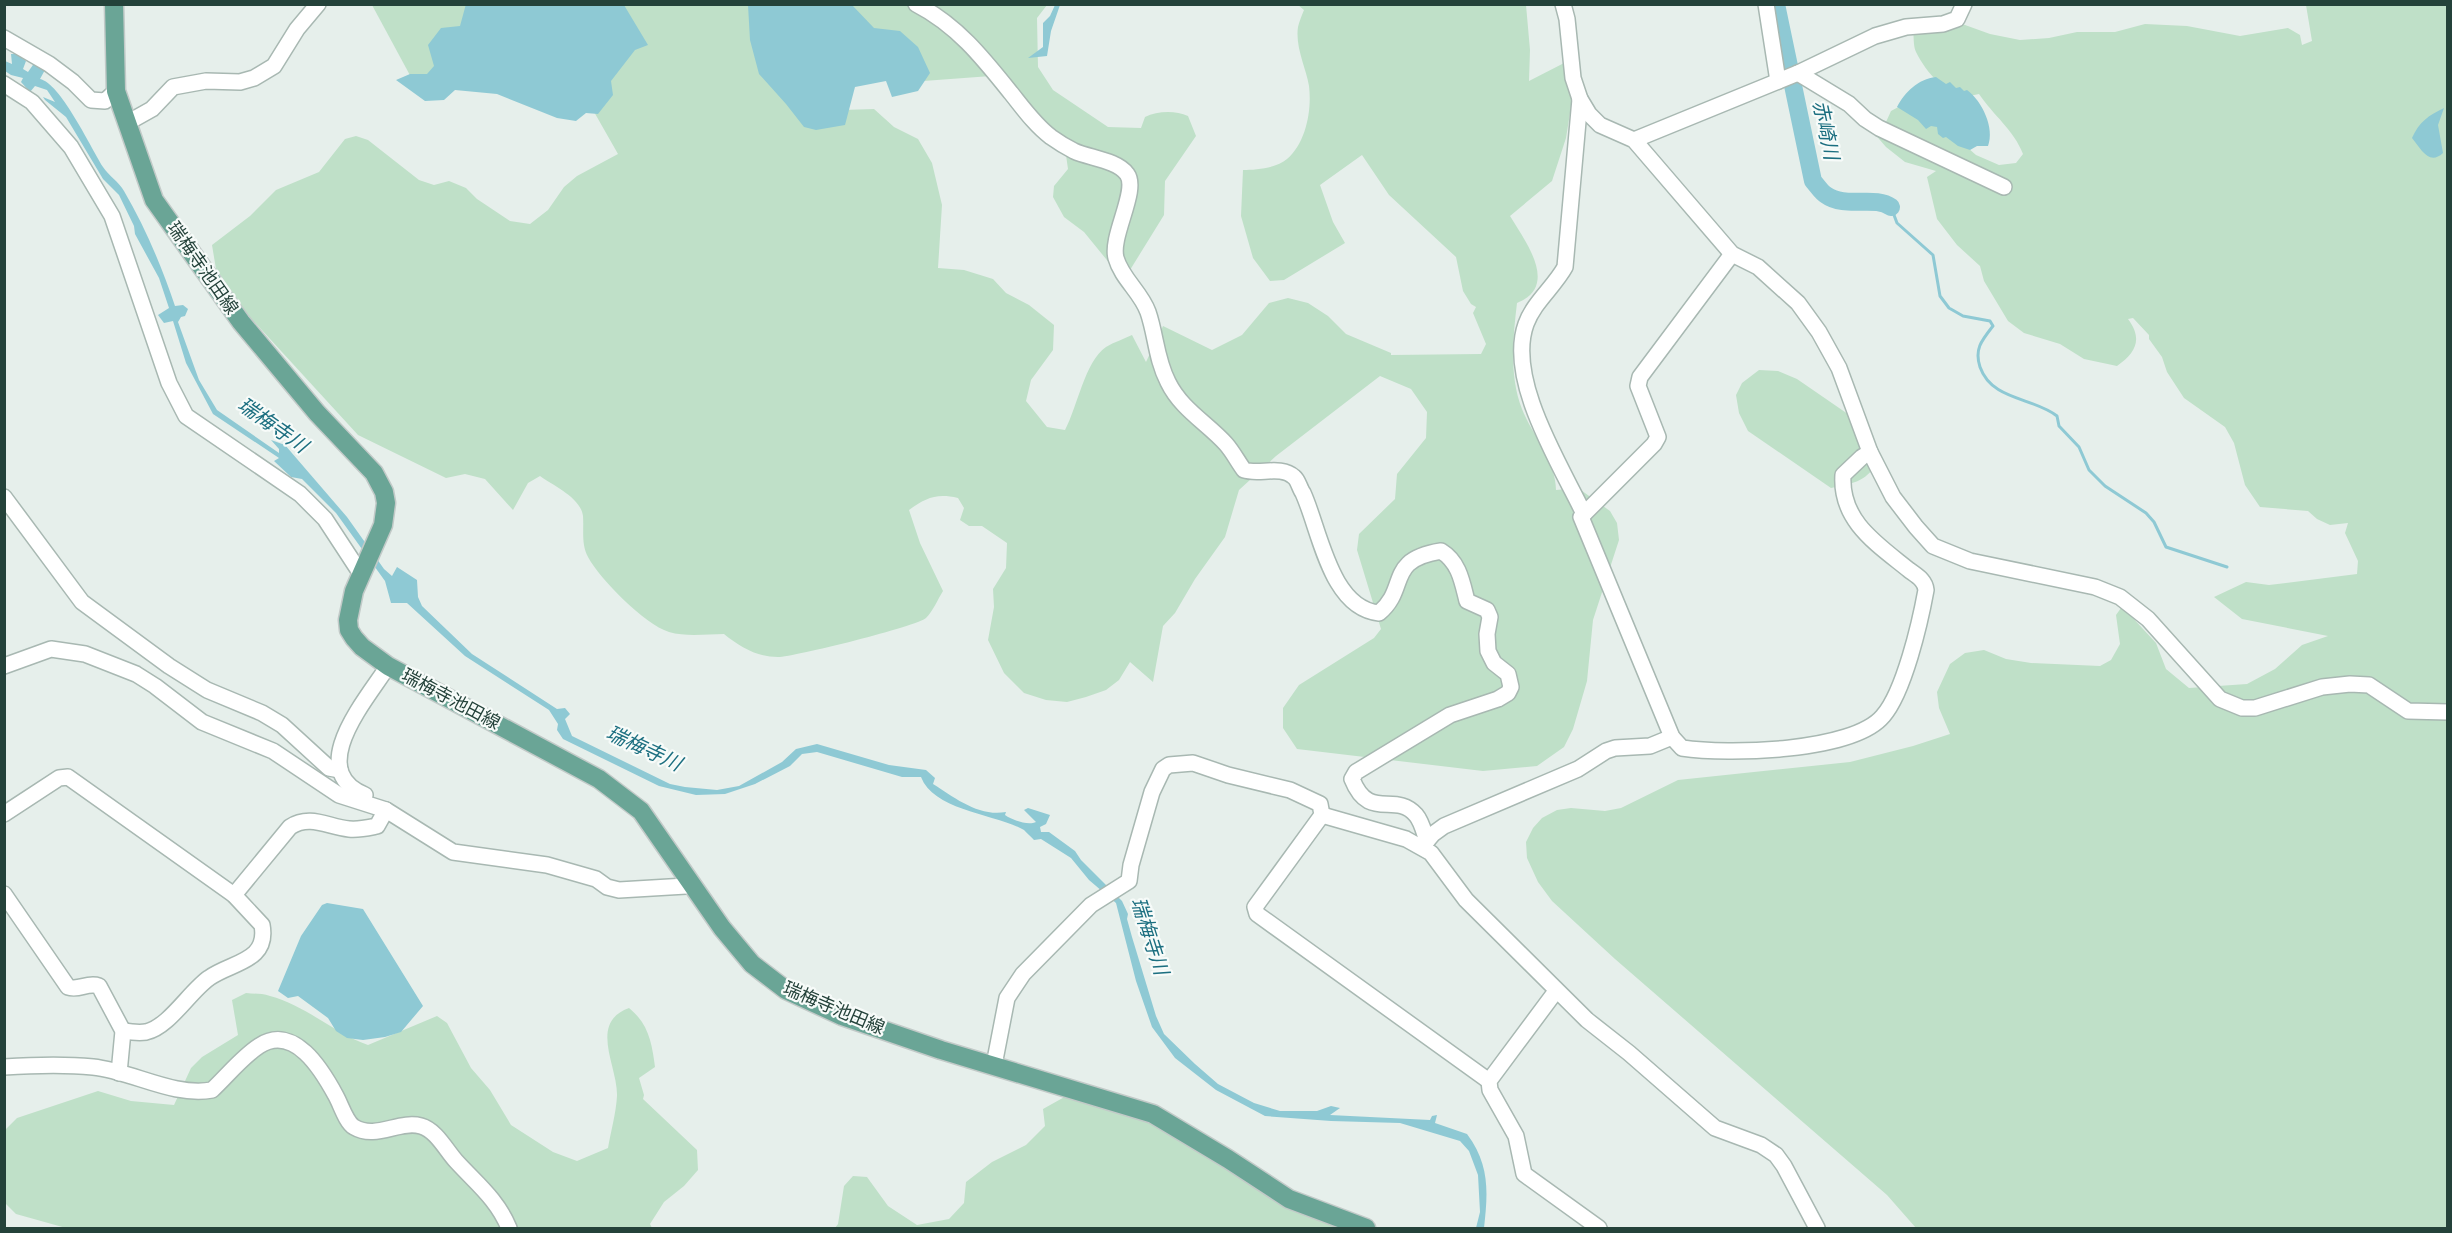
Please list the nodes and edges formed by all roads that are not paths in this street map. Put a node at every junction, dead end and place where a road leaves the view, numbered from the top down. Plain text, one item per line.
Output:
1 (114, 4) edge
2 (318, 4) edge
3 (916, 4) edge
4 (1563, 4) edge
5 (1766, 4) edge
6 (1964, 4) edge
7 (4, 38) edge
8 (1798, 73) junction
9 (1778, 81) junction
10 (4, 84) edge
11 (116, 91) junction
12 (1580, 99) junction
13 (127, 123) junction
14 (1634, 140) junction
15 (2004, 187) dead end
16 (1732, 254) junction
17 (1870, 452) junction
18 (4, 497) edge
19 (1584, 514) junction
20 (361, 574) junction
21 (4, 666) edge
22 (388, 666) junction
23 (2448, 712) edge
24 (1672, 736) junction
25 (340, 770) junction
26 (361, 803) junction
27 (386, 810) junction
28 (4, 814) edge
29 (1322, 815) junction
30 (1424, 844) junction
31 (690, 883) junction
32 (4, 894) edge
33 (234, 895) junction
34 (1556, 991) junction
35 (123, 1031) junction
36 (994, 1065) junction
37 (4, 1066) edge
38 (119, 1073) junction
39 (1489, 1081) junction
40 (510, 1228) edge
41 (1366, 1228) edge
42 (1599, 1228) edge
43 (1817, 1228) edge

1 - 11 main road, 瑞梅寺池田線
2 - 13 street
3 - 30 street
4 - 12 street
5 - 9 street
6 - 8 street
7 - 11 street
8 - 9 street
8 - 15 street
9 - 14 street
10 - 20 street
11 - 13 main road, 瑞梅寺池田線
12 - 14 street
12 - 19 street
13 - 20 main road, 瑞梅寺池田線
14 - 16 street
16 - 17 street
16 - 19 street
17 - 23 street
17 - 24 street
18 - 25 street
19 - 24 street
20 - 22 main road, 瑞梅寺池田線
21 - 26 street
22 - 25 street
22 - 31 main road, 瑞梅寺池田線
24 - 30 street
25 - 26 street
26 - 27 street
27 - 31 street
27 - 33 street
28 - 33 street
29 - 30 street
29 - 36 street
29 - 39 street
30 - 34 street
31 - 36 main road, 瑞梅寺池田線
32 - 35 street
33 - 35 street
34 - 39 street
34 - 43 street
35 - 38 street
36 - 41 main road, 瑞梅寺池田線
37 - 38 street
38 - 40 street
39 - 42 street

